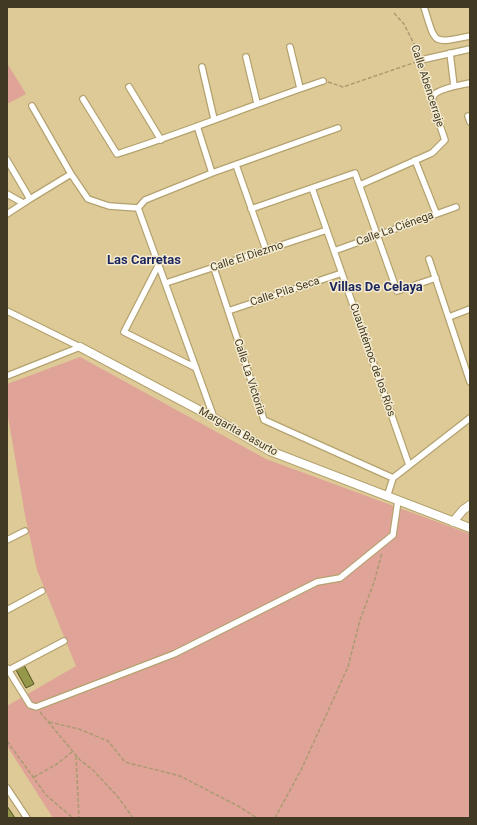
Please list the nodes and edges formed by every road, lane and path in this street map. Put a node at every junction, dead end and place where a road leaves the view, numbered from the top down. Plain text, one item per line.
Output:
1 (424, 7) edge
2 (394, 13) dead end
3 (470, 36) edge
4 (290, 46) dead end
5 (470, 49) edge
6 (450, 53) junction
7 (246, 58) dead end
8 (421, 60) junction
9 (202, 68) dead end
10 (323, 81) joint
11 (470, 83) edge
12 (454, 86) junction
13 (130, 87) dead end
14 (300, 88) junction
15 (432, 98) junction
16 (84, 99) dead end
17 (257, 103) junction
18 (32, 106) dead end
19 (214, 119) junction
20 (197, 126) junction
21 (338, 128) dead end
22 (161, 140) junction
23 (7, 160) edge
24 (415, 160) junction
25 (236, 165) junction
26 (212, 173) junction
27 (71, 174) junction
28 (360, 185) junction
29 (312, 188) junction
30 (7, 194) edge
31 (30, 199) junction
32 (23, 203) junction
33 (456, 207) dead end
34 (138, 208) junction
35 (251, 209) junction
36 (7, 214) edge
37 (436, 214) junction
38 (327, 230) junction
39 (377, 236) junction
40 (266, 250) junction
41 (334, 251) junction
42 (429, 259) dead end
43 (159, 264) junction
44 (214, 268) junction
45 (342, 273) junction
46 (436, 278) junction
47 (166, 283) junction
48 (470, 309) edge
49 (7, 311) edge
50 (228, 311) junction
51 (448, 317) junction
52 (80, 347) junction
53 (196, 368) junction
54 (7, 376) edge
55 (470, 382) edge
56 (214, 418) junction
57 (470, 418) edge
58 (409, 465) junction
59 (393, 478) junction
60 (387, 497) junction
61 (398, 501) junction
62 (470, 505) edge
63 (453, 522) junction
64 (470, 528) edge
65 (25, 531) dead end
66 (7, 540) edge
67 (385, 542) junction
68 (42, 591) dead end
69 (7, 610) edge
70 (64, 640) dead end
71 (7, 669) edge
72 (36, 707) junction
73 (49, 722) junction
74 (7, 741) edge
75 (73, 752) junction
76 (76, 756) junction
77 (34, 777) junction
78 (7, 788) edge
79 (26, 818) edge
80 (73, 818) edge
81 (79, 818) edge
82 (133, 818) edge
83 (257, 818) edge
84 (275, 818) edge

1 - 3 street
2 - 8 path, Calle Abencerraje
4 - 14 street
5 - 6 street
6 - 8 street
6 - 12 street
7 - 17 street
8 - 10 path
8 - 15 path, Calle Abencerraje
9 - 19 street
10 - 14 street
11 - 12 street
12 - 15 street
13 - 22 street
14 - 17 street
15 - 24 street, Calle Abencerraje
16 - 22 street
17 - 19 street
18 - 27 street
19 - 20 street
20 - 22 street
20 - 26 street
21 - 25 street
23 - 31 street
24 - 28 street, Calle Abencerraje
24 - 37 street
25 - 26 street
25 - 35 street
26 - 34 street
27 - 31 street
27 - 34 street
28 - 29 street
28 - 39 street
29 - 35 street
29 - 38 street, Cuauhtémoc de los Ríos
30 - 32 street
31 - 32 street
32 - 36 street
33 - 37 street, Calle La Ciénega
34 - 43 street
35 - 40 street
37 - 39 street, Calle La Ciénega
38 - 40 street, Calle El Diezmo
38 - 41 street, Cuauhtémoc de los Ríos
39 - 41 street, Calle La Ciénega
39 - 46 street
40 - 44 street, Calle El Diezmo
41 - 45 street, Cuauhtémoc de los Ríos
42 - 46 street
43 - 47 street
43 - 53 street
44 - 47 street, Calle El Diezmo
44 - 50 street, Calle La Victoria
45 - 50 street, Calle Pila Seca
45 - 58 street, Cuauhtémoc de los Ríos
46 - 51 street
47 - 53 street
48 - 51 street
49 - 52 street
50 - 59 street, Calle La Victoria
51 - 55 street
52 - 54 street
52 - 56 street, Margarita Basurto
53 - 56 street
56 - 60 street, Margarita Basurto
57 - 58 street
58 - 59 street
59 - 60 street
60 - 61 street, Margarita Basurto
61 - 63 street, Margarita Basurto
61 - 67 street
62 - 63 street
63 - 64 street, Margarita Basurto
65 - 66 street
67 - 72 street
67 - 84 path
68 - 69 street
70 - 71 street
71 - 72 street
72 - 73 path
73 - 75 path
73 - 83 path
74 - 77 path
75 - 76 path
75 - 77 path
76 - 81 path
76 - 82 path
77 - 80 path
78 - 79 street

